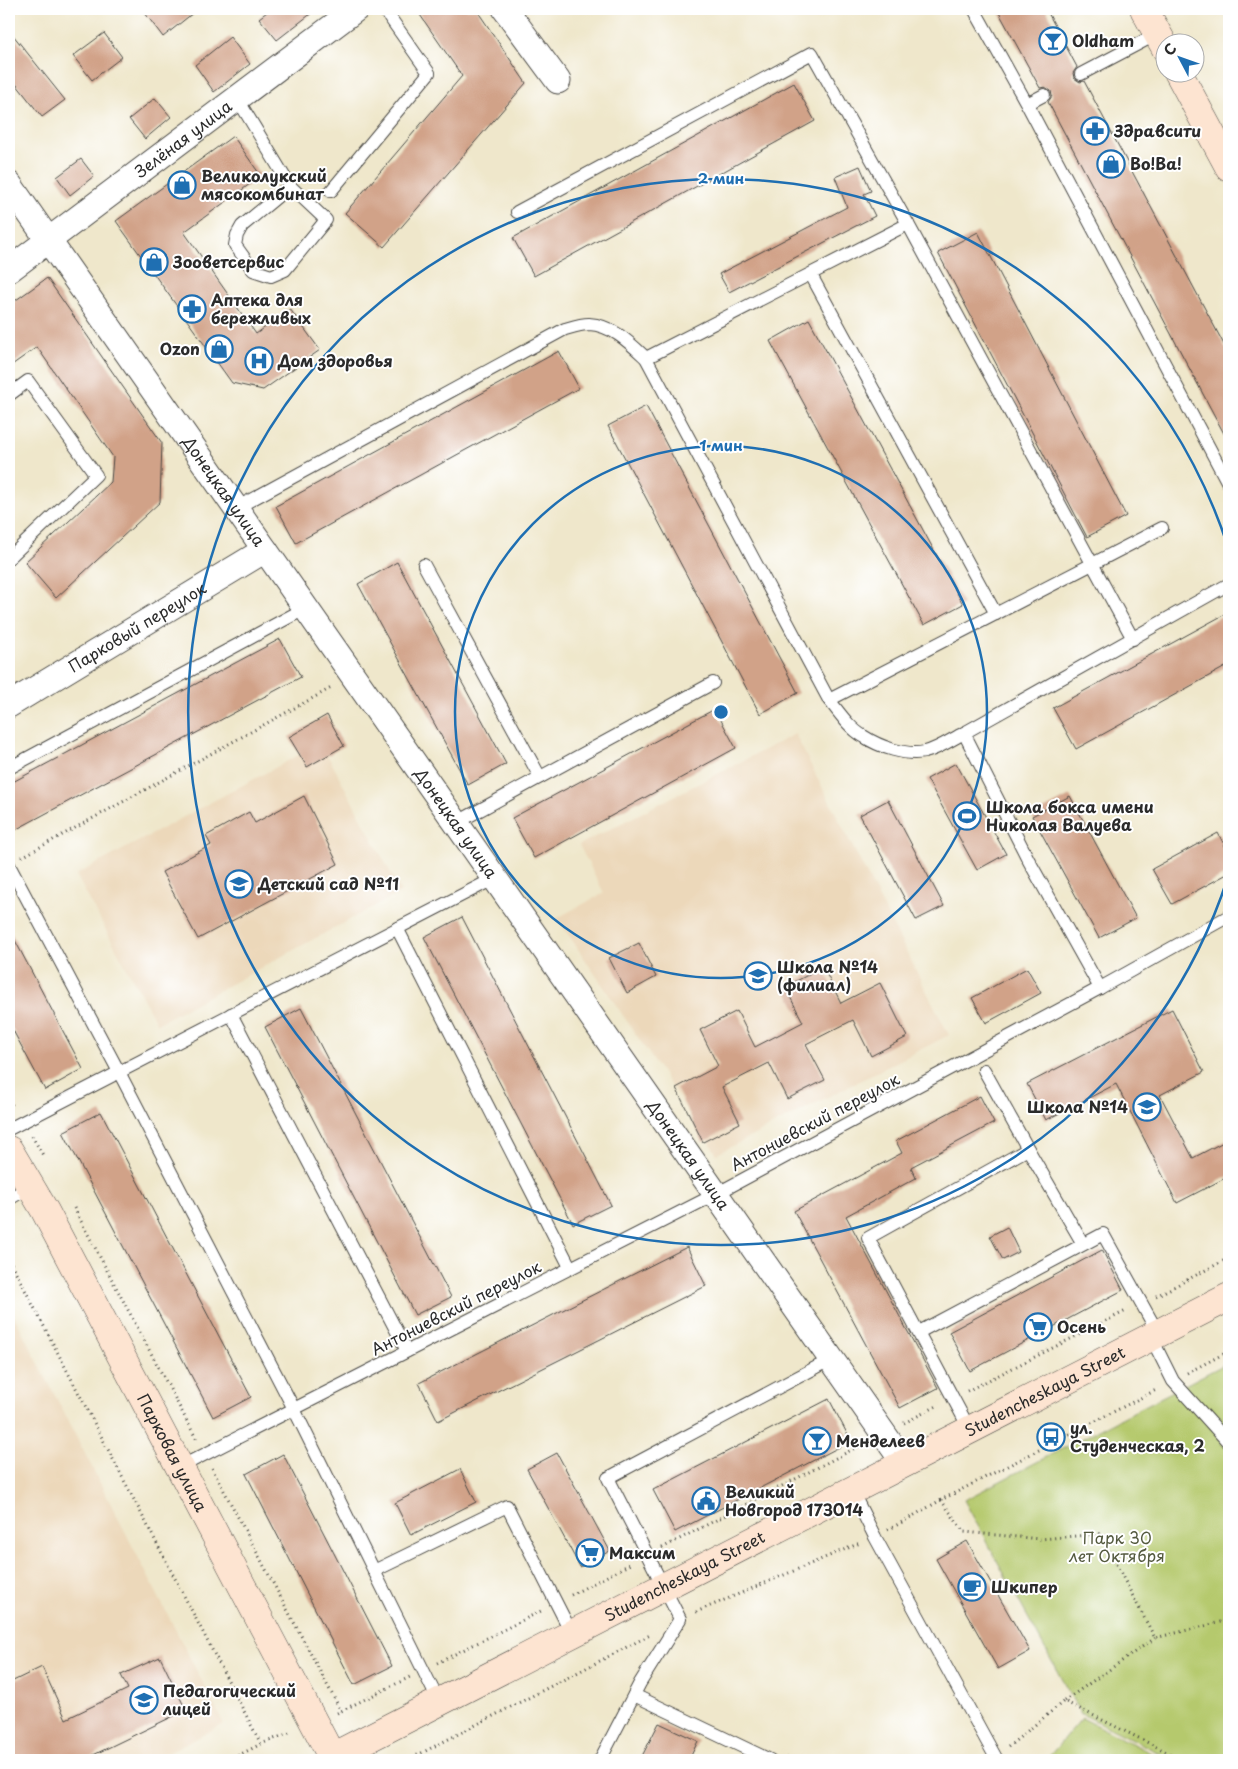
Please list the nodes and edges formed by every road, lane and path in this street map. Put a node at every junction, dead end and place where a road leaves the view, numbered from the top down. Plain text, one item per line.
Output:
1 (356, 9) edge
2 (384, 9) edge
3 (505, 9) edge
4 (974, 9) edge
5 (1144, 9) edge
6 (1156, 32) edge
7 (1156, 43) edge
8 (1080, 74) dead end
9 (558, 81) dead end
10 (1183, 82) edge
11 (1044, 94) dead end
12 (238, 98) junction
13 (1027, 104) junction
14 (1229, 167) edge
15 (9, 184) edge
16 (290, 186) junction
17 (331, 191) dead end
18 (517, 212) dead end
19 (908, 224) junction
20 (48, 240) junction
21 (9, 270) edge
22 (811, 274) junction
23 (646, 358) junction
24 (9, 394) edge
25 (1229, 485) edge
26 (236, 508) junction
27 (1162, 528) dead end
28 (265, 550) junction
29 (9, 558) edge
30 (1092, 564) junction
31 (424, 565) dead end
32 (1229, 584) edge
33 (306, 608) junction
34 (996, 614) junction
35 (1133, 639) junction
36 (353, 676) junction
37 (713, 683) dead end
38 (829, 700) junction
39 (9, 705) edge
40 (964, 733) junction
41 (11, 767) dead end
42 (540, 777) junction
43 (456, 823) junction
44 (13, 862) edge
45 (495, 878) junction
46 (1229, 916) edge
47 (397, 928) junction
48 (1100, 988) junction
49 (231, 1014) junction
50 (984, 1070) dead end
51 (119, 1072) junction
52 (9, 1100) edge
53 (24, 1121) junction
54 (9, 1129) edge
55 (1028, 1149) junction
56 (9, 1150) edge
57 (47, 1162) dead end
58 (20, 1193) edge
59 (716, 1194) junction
60 (71, 1202) dead end
61 (1083, 1244) junction
62 (1229, 1258) edge
63 (9, 1259) edge
64 (570, 1267) junction
65 (1229, 1296) edge
66 (1142, 1303) junction
67 (919, 1332) junction
68 (1154, 1335) junction
69 (407, 1351) junction
70 (1229, 1351) edge
71 (832, 1360) junction
72 (1173, 1381) junction
73 (953, 1398) junction
74 (294, 1409) junction
75 (970, 1430) junction
76 (883, 1433) junction
77 (1229, 1444) edge
78 (201, 1448) dead end
79 (904, 1463) junction
80 (211, 1465) dead end
81 (180, 1468) junction
82 (852, 1491) junction
83 (941, 1500) junction
84 (875, 1537) junction
85 (647, 1555) junction
86 (374, 1571) junction
87 (664, 1587) junction
88 (556, 1603) junction
89 (680, 1619) junction
90 (1229, 1620) edge
91 (572, 1634) junction
92 (1156, 1638) junction
93 (424, 1670) junction
94 (634, 1695) junction
95 (1064, 1701) junction
96 (439, 1702) junction
97 (341, 1711) junction
98 (314, 1723) junction
99 (261, 1744) junction
100 (776, 1758) edge
101 (996, 1758) joint
102 (329, 1759) edge
103 (228, 1760) edge
104 (408, 1760) edge
105 (600, 1760) edge
106 (804, 1760) edge
107 (1184, 1760) edge

1 - 12 street, Зелёная улица
2 - 17 lane
3 - 9 street
4 - 13 lane
5 - 6 street
7 - 8 lane
10 - 14 street
11 - 13 lane
12 - 16 lane
12 - 20 street, Зелёная улица
13 - 25 lane
15 - 20 street, Донецкая улица
16 - 16 lane
18 - 19 lane
19 - 22 lane
19 - 30 lane
20 - 21 street, Зелёная улица
20 - 26 street, Донецкая улица
22 - 23 lane
22 - 34 lane
23 - 26 lane
23 - 38 lane
24 - 29 lane
26 - 28 street, Донецкая улица
27 - 30 lane
28 - 33 street, Донецкая улица
28 - 39 street, Парковый переулок
30 - 34 lane
30 - 35 lane
31 - 42 lane
32 - 35 lane
33 - 36 street, Донецкая улица
33 - 41 lane
34 - 38 lane
35 - 40 lane
36 - 43 street, Донецкая улица
36 - 44 path
37 - 42 lane
38 - 40 lane
40 - 48 lane
42 - 43 lane
43 - 45 street, Донецкая улица
44 - 51 lane
45 - 47 lane
45 - 59 street, Донецкая улица
46 - 48 lane, Антониевский переулок
47 - 49 lane
47 - 64 lane
48 - 59 lane, Антониевский переулок
49 - 51 lane
49 - 69 lane
50 - 55 lane
51 - 53 lane
51 - 74 lane
52 - 53 path
53 - 54 lane
53 - 57 path
55 - 61 lane
55 - 67 lane
56 - 58 street, Парковая улица
58 - 81 street, Парковая улица
59 - 64 lane, Антониевский переулок
59 - 71 street, Донецкая улица
60 - 78 path
61 - 66 lane
61 - 67 lane
62 - 66 path
63 - 99 path
64 - 69 lane, Антониевский переулок
65 - 68 street, Studencheskaya Street
66 - 68 lane
66 - 73 path
67 - 73 lane
68 - 72 lane
68 - 75 street, Studencheskaya Street
69 - 74 lane, Антониевский переулок
70 - 72 path
71 - 76 street, Донецкая улица
71 - 85 lane
72 - 77 lane
72 - 83 path
73 - 75 lane
73 - 76 path
74 - 81 lane, Антониевский переулок
74 - 86 lane
75 - 79 street, Studencheskaya Street
76 - 79 street, Донецкая улица
76 - 85 path
79 - 82 street, Studencheskaya Street
80 - 97 path
81 - 98 street, Парковая улица
82 - 84 lane
82 - 87 street, Studencheskaya Street
83 - 84 path
83 - 92 path
84 - 89 path
84 - 101 lane
85 - 87 lane
85 - 88 path
86 - 88 lane
86 - 93 lane
87 - 89 lane
87 - 91 street, Studencheskaya Street
88 - 91 lane
88 - 93 path
89 - 94 lane
89 - 104 path
90 - 92 path
91 - 96 street, Studencheskaya Street
92 - 95 path
93 - 96 lane
93 - 97 path
94 - 100 lane
94 - 105 lane
95 - 101 path
95 - 107 path
96 - 102 street, Studencheskaya Street
97 - 98 path
98 - 99 path
98 - 102 street, Парковая улица
99 - 103 path
100 - 106 path

